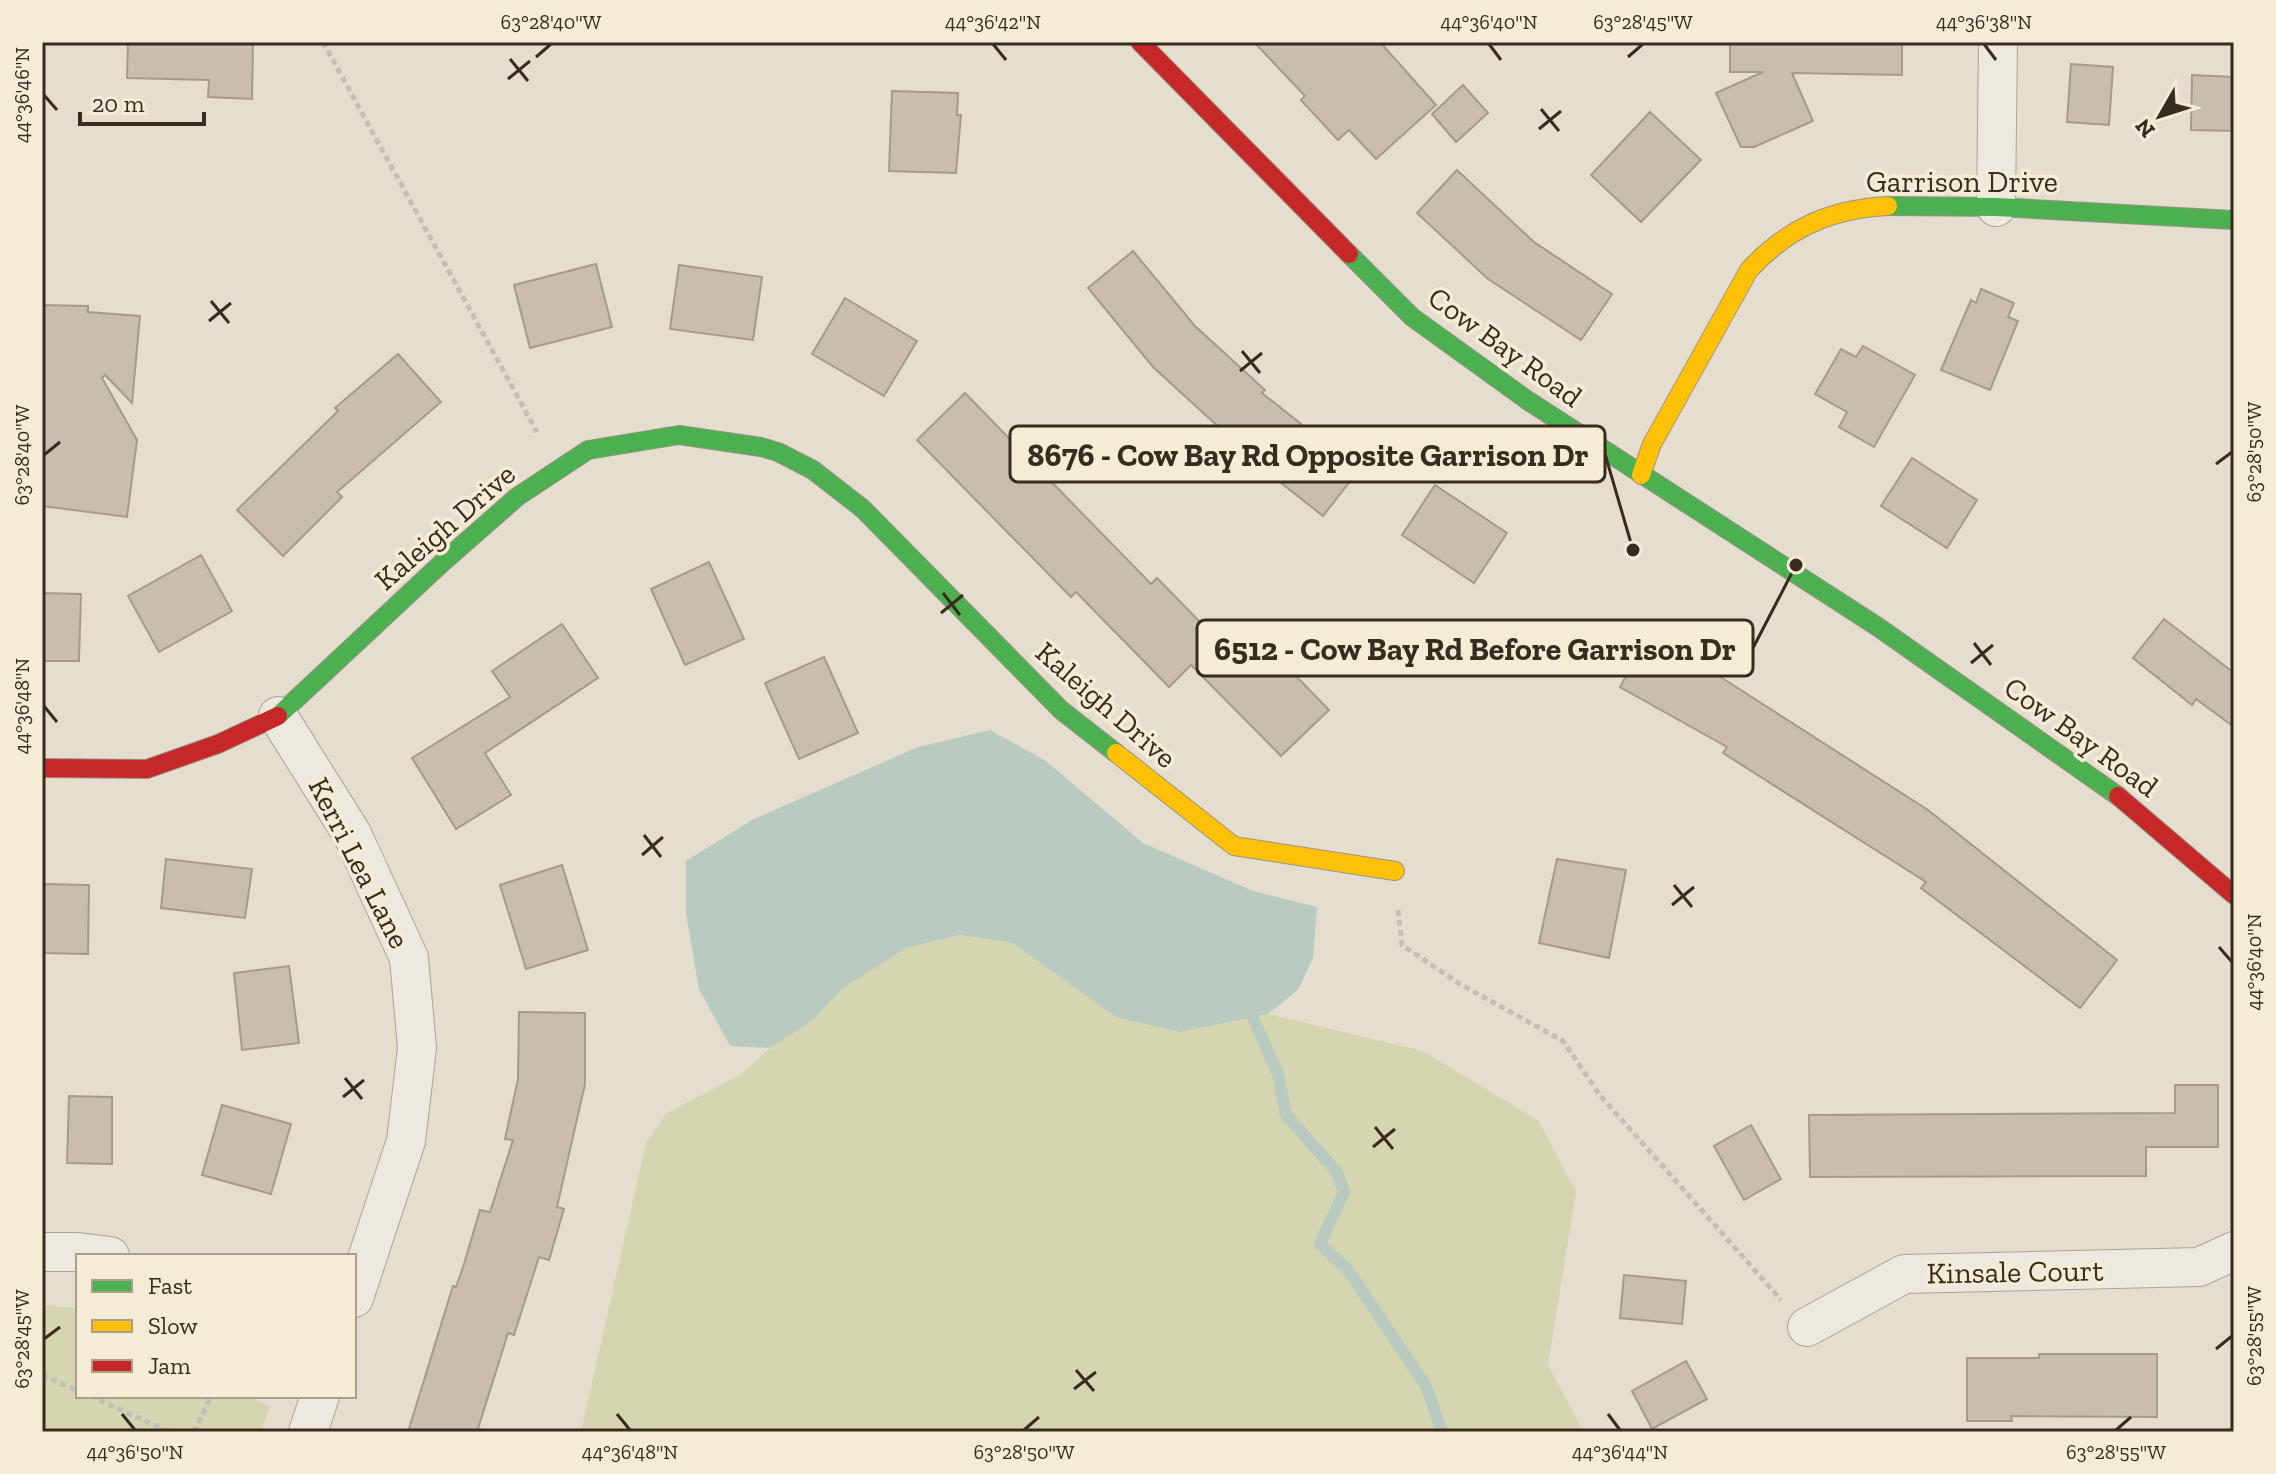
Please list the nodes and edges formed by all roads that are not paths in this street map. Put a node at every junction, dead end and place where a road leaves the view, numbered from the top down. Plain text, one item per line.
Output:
1 (1140, 42) edge
2 (1998, 42) edge
3 (1996, 207) junction
4 (2234, 220) edge
5 (1641, 475) junction
6 (278, 716) junction
7 (42, 768) edge
8 (1395, 871) road end
9 (2234, 895) edge
10 (2234, 1251) edge
11 (42, 1252) edge
12 (94, 1254) edge
13 (356, 1292) edge
14 (1807, 1327) road end
15 (319, 1398) edge
16 (308, 1432) edge

1 - 5 street, Cow Bay Road
2 - 3 street
3 - 4 street, Garrison Drive
3 - 5 street, Garrison Drive
5 - 9 street, Cow Bay Road
6 - 7 street, Kaleigh Drive
6 - 8 street, Kaleigh Drive
6 - 13 street, Kerri Lea Lane
10 - 14 street, Kinsale Court
11 - 12 street
15 - 16 street

